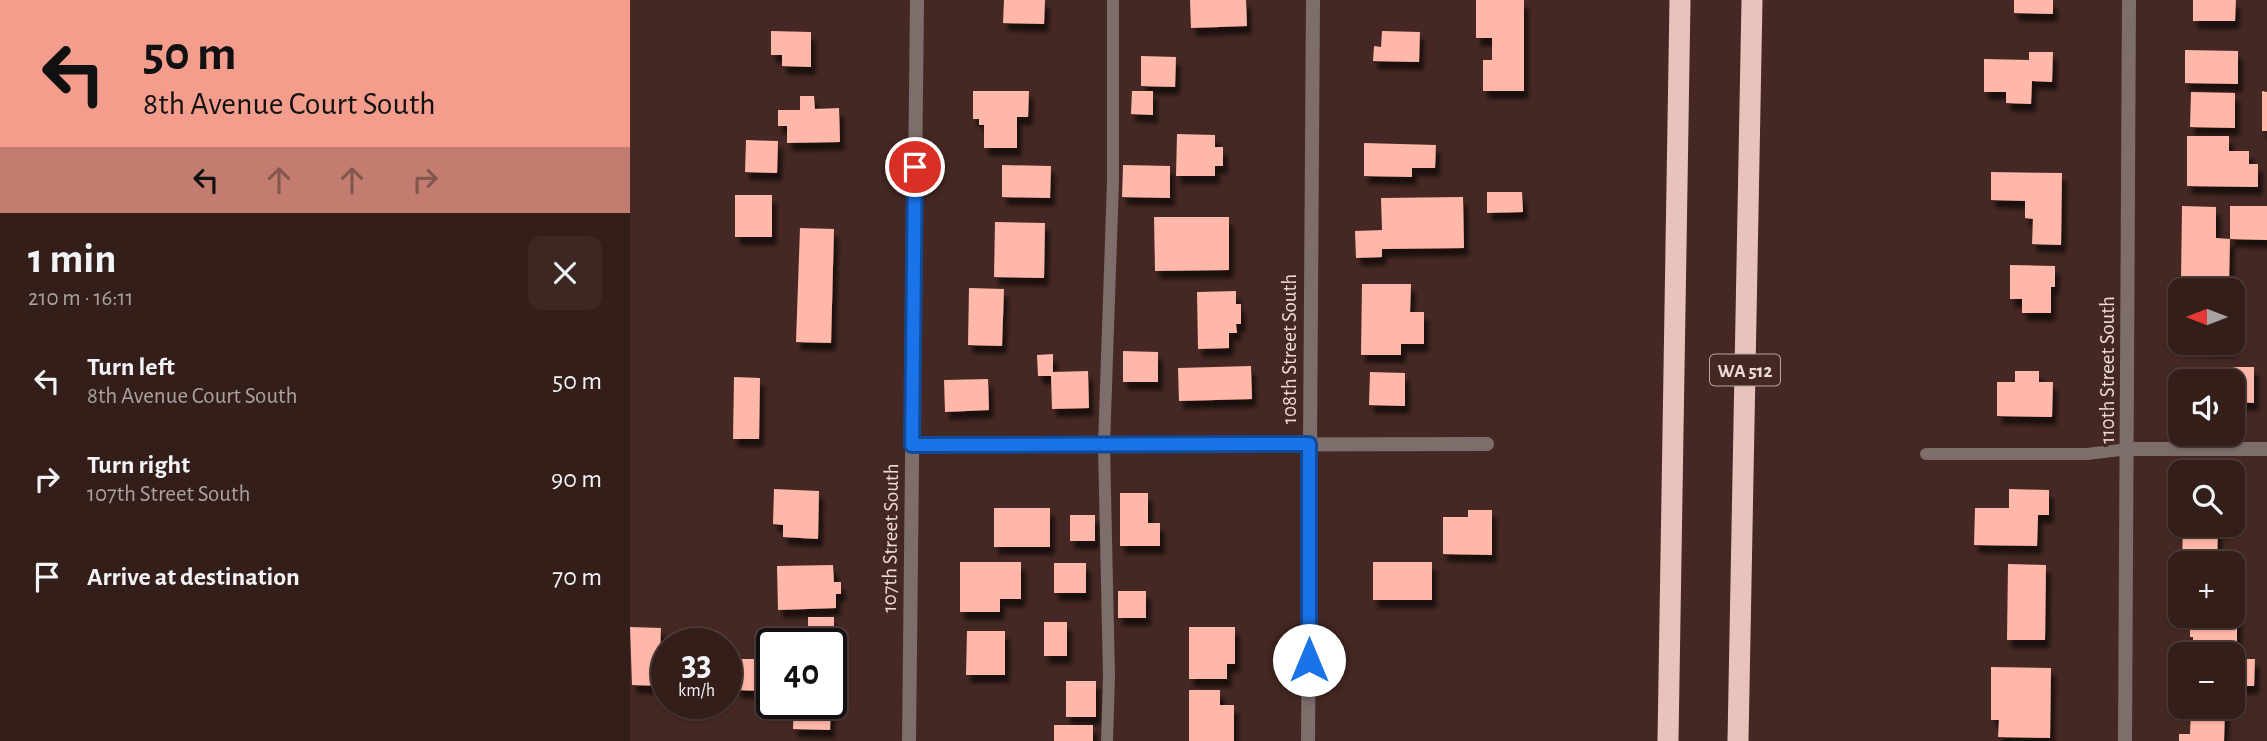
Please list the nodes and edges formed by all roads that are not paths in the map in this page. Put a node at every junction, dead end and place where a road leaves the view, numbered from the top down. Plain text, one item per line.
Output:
1 (917, 0) edge
2 (1113, 0) edge
3 (1312, 0) edge
4 (1680, 0) edge
5 (1752, 0) edge
6 (2129, 0) edge
7 (1104, 444) junction
8 (1309, 444) junction
9 (1487, 444) dead end
10 (912, 445) junction
11 (2128, 449) junction
12 (2267, 449) edge
13 (1926, 454) dead end
14 (909, 741) edge
15 (1107, 741) edge
16 (1308, 741) edge
17 (1668, 741) edge
18 (1738, 741) edge
19 (2125, 741) edge

1 - 10 street, 107th Street South
2 - 7 lane
3 - 8 street, 108th Street South
4 - 17 highway
5 - 18 highway, WA 512
6 - 11 street, 110th Street South
7 - 8 street
7 - 10 street
7 - 15 lane
8 - 9 street
8 - 16 street, 108th Street South
10 - 14 street, 107th Street South
11 - 12 street
11 - 13 lane
11 - 19 street, 110th Street South

